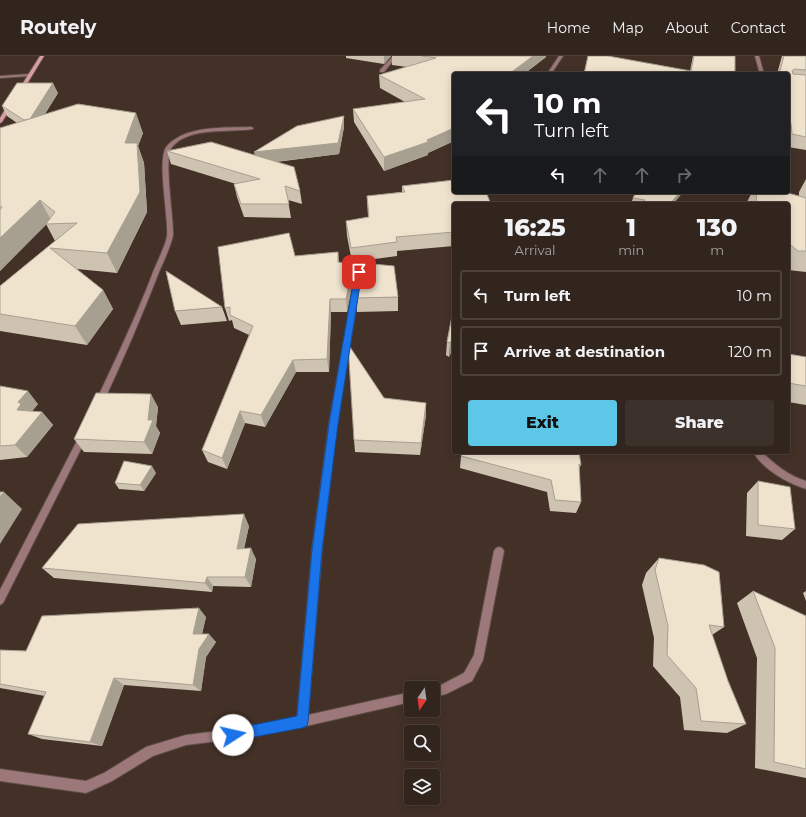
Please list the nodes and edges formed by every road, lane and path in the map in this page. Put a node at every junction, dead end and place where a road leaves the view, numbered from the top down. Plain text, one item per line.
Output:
1 (42, 56) edge
2 (395, 56) edge
3 (561, 56) edge
4 (757, 56) edge
5 (382, 71) dead end
6 (550, 72) edge
7 (761, 72) edge
8 (29, 75) junction
9 (0, 76) edge
10 (17, 95) edge
11 (12, 102) edge
12 (0, 122) edge
13 (251, 128) dead end
14 (359, 272) edge
15 (96, 411) edge
16 (89, 425) edge
17 (759, 454) edge
18 (806, 485) edge
19 (499, 552) dead end
20 (0, 600) edge
21 (440, 690) edge
22 (404, 699) edge
23 (302, 722) junction
24 (0, 775) edge

1 - 8 street
2 - 5 street
3 - 6 street
4 - 7 street
8 - 9 street
8 - 10 street
11 - 12 street
13 - 15 street
14 - 23 street
16 - 20 street
17 - 18 street
19 - 21 street
22 - 23 street
23 - 24 street

